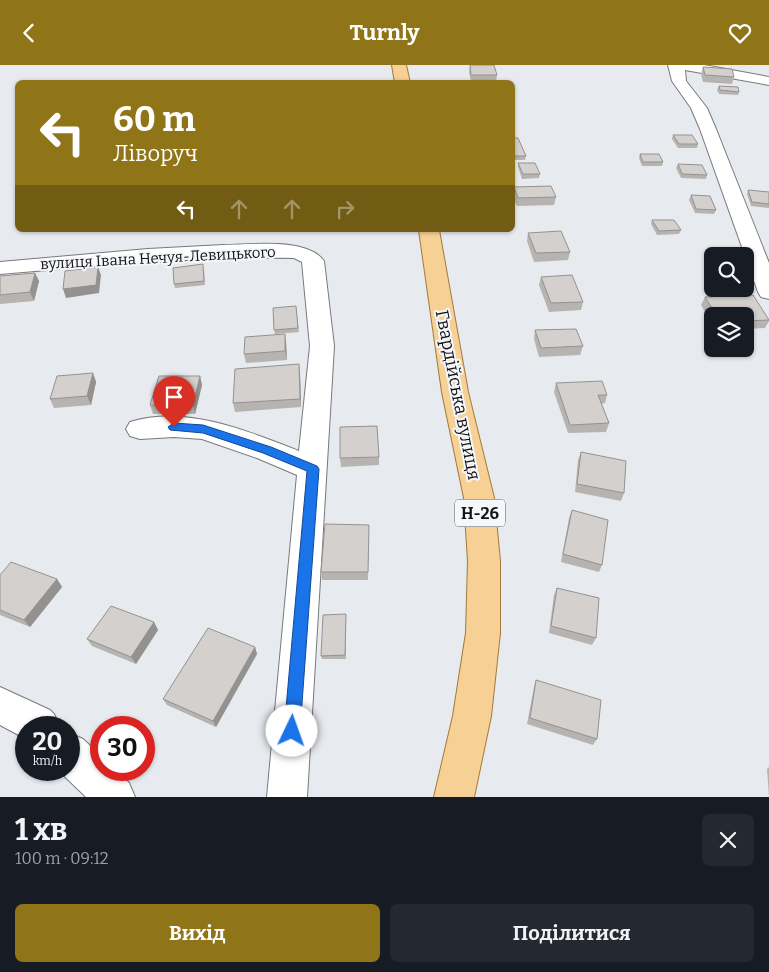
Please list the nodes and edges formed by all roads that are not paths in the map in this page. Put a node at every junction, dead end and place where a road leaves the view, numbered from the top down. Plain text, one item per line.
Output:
1 (399, 65) edge
2 (675, 65) edge
3 (679, 65) edge
4 (402, 80) edge
5 (769, 81) edge
6 (429, 232) edge
7 (0, 268) edge
8 (769, 292) edge
9 (140, 429) dead end
10 (313, 469) junction
11 (0, 706) edge
12 (22, 716) edge
13 (80, 764) edge
14 (115, 797) edge
15 (287, 797) edge
16 (454, 797) edge

1 - 4 main road
2 - 8 street
3 - 5 street
6 - 16 main road, Гвардійська вулиця / Н-26
7 - 10 street, вулиця Івана Нечуя-Левицького
9 - 10 street
10 - 15 street
11 - 12 street
13 - 14 street

